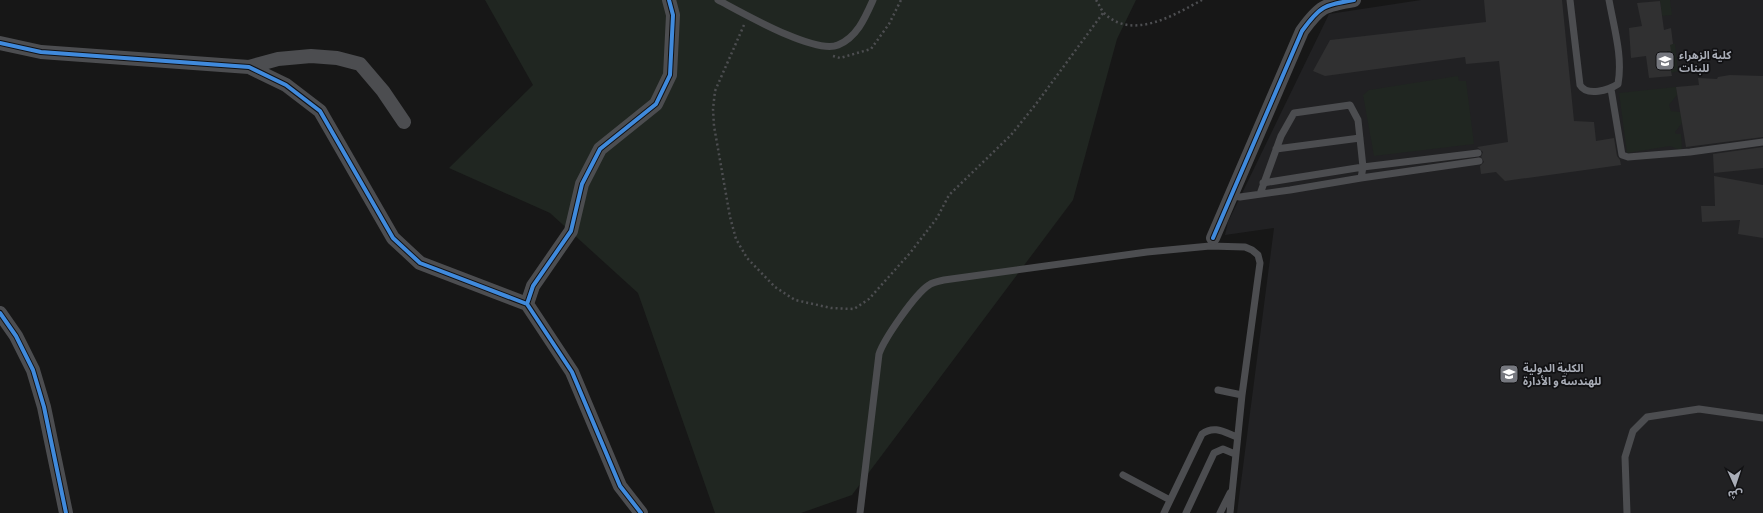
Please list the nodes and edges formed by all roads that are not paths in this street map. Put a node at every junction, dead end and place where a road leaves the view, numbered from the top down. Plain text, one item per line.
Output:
1 (669, 0) edge
2 (718, 0) edge
3 (873, 0) edge
4 (1354, 0) edge
5 (1570, 0) edge
6 (1609, 0) edge
7 (0, 43) edge
8 (249, 67) junction
9 (1611, 89) junction
10 (404, 122) dead end
11 (1360, 138) junction
12 (1763, 142) edge
13 (1276, 149) junction
14 (1478, 153) dead end
15 (1479, 161) dead end
16 (1364, 167) junction
17 (1361, 178) junction
18 (1264, 183) junction
19 (1260, 194) junction
20 (1231, 196) junction
21 (1211, 242) junction
22 (527, 304) junction
23 (0, 313) edge
24 (1218, 390) dead end
25 (1242, 395) junction
26 (1763, 418) edge
27 (1237, 437) junction
28 (1235, 454) junction
29 (1123, 475) dead end
30 (1232, 488) junction
31 (1170, 500) junction
32 (66, 513) edge
33 (641, 513) edge
34 (860, 513) edge
35 (1164, 513) edge
36 (1186, 513) edge
37 (1220, 513) edge
38 (1230, 513) edge
39 (1627, 513) edge

1 - 22 street
2 - 3 lane
4 - 20 street
5 - 9 lane
6 - 9 lane
7 - 8 street
8 - 10 street
8 - 22 street
9 - 12 lane
11 - 13 lane
11 - 13 lane
11 - 16 lane
13 - 18 lane
14 - 16 lane
15 - 17 lane
16 - 17 lane
16 - 18 lane
17 - 19 lane
18 - 19 lane
19 - 20 lane
20 - 21 street
21 - 25 lane
21 - 34 lane
22 - 33 street
23 - 32 street
24 - 25 lane
25 - 27 lane
26 - 39 lane
27 - 28 lane
27 - 31 lane
28 - 30 lane
28 - 36 lane
29 - 31 lane
30 - 37 lane
30 - 38 lane
31 - 35 lane

